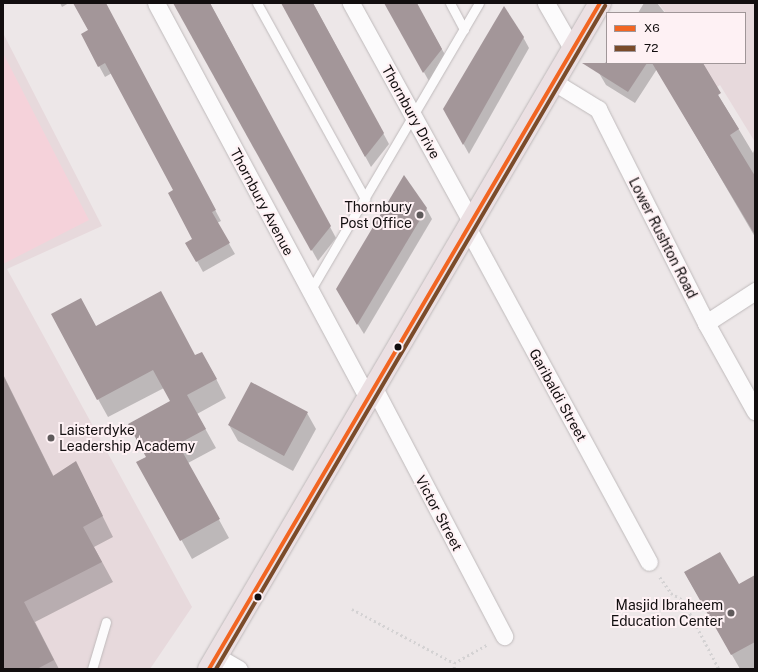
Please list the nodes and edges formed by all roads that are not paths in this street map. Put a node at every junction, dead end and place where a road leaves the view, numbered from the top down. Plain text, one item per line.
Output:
1 (156, 3) edge
2 (257, 3) edge
3 (351, 3) edge
4 (450, 3) edge
5 (479, 3) edge
6 (546, 3) edge
7 (600, 3) edge
8 (464, 29) junction
9 (572, 50) junction
10 (554, 82) junction
11 (414, 117) junction
12 (365, 199) junction
13 (469, 224) junction
14 (755, 291) edge
15 (310, 292) junction
16 (706, 323) junction
17 (372, 396) junction
18 (755, 411) edge
19 (649, 562) road end
20 (106, 622) dead end
21 (504, 636) road end
22 (214, 663) edge
23 (92, 669) edge
24 (239, 669) edge

1 - 15 street, Thornbury Avenue
2 - 12 lane
3 - 11 street, Thornbury Drive
4 - 8 lane
5 - 8 lane
6 - 9 street
7 - 9 highway
8 - 11 lane
9 - 10 highway
10 - 13 highway
10 - 16 street, Lower Rushton Road
11 - 12 lane
11 - 13 street, Thornbury Drive
12 - 15 lane
13 - 17 highway
13 - 19 street, Garibaldi Street
14 - 16 street
15 - 17 street, Thornbury Avenue
16 - 18 street, Lower Rushton Road
17 - 21 street, Victor Street
17 - 22 highway
20 - 23 lane
22 - 24 street

